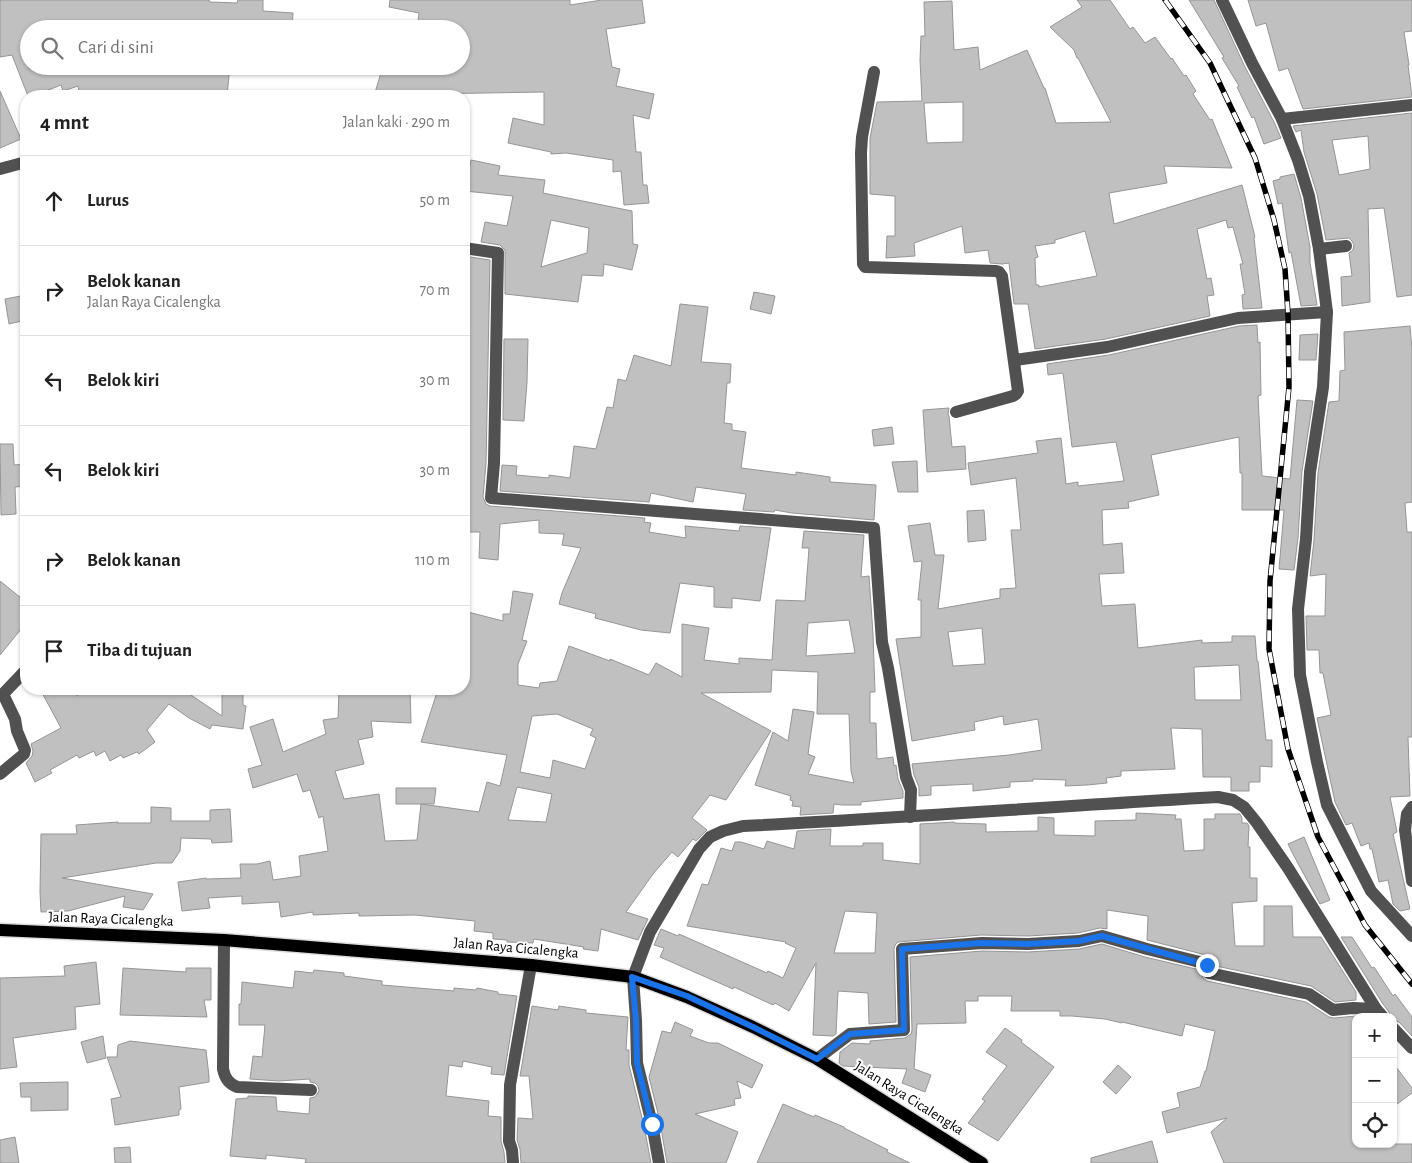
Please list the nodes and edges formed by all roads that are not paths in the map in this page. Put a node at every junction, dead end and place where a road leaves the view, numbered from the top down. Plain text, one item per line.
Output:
1 (1222, 0) edge
2 (874, 72) dead end
3 (1412, 105) edge
4 (1282, 120) junction
5 (20, 164) edge
6 (0, 169) edge
7 (1346, 246) dead end
8 (470, 249) edge
9 (1319, 249) junction
10 (1328, 312) junction
11 (1015, 360) junction
12 (956, 412) dead end
13 (20, 676) edge
14 (2, 693) edge
15 (0, 774) edge
16 (1412, 807) edge
17 (910, 817) junction
18 (1412, 881) edge
19 (0, 930) edge
20 (1412, 936) edge
21 (224, 940) junction
22 (531, 964) junction
23 (632, 977) junction
24 (1380, 1013) edge
25 (1397, 1032) edge
26 (1412, 1048) edge
27 (817, 1059) junction
28 (311, 1090) dead end
29 (513, 1163) edge
30 (659, 1163) edge
31 (982, 1163) edge

1 - 4 street
2 - 11 street
3 - 4 street
4 - 9 street
5 - 6 street
7 - 9 street
8 - 17 street
9 - 10 street
10 - 11 street
10 - 20 street
11 - 12 street
13 - 14 street
14 - 15 street
16 - 18 street
17 - 23 street
17 - 24 street
19 - 21 main road, Jalan Raya Cicalengka
21 - 22 main road, Jalan Raya Cicalengka
21 - 28 street
22 - 23 main road, Jalan Raya Cicalengka
22 - 29 street
23 - 27 main road, Jalan Raya Cicalengka
23 - 30 street
24 - 27 street
25 - 26 street
27 - 31 main road, Jalan Raya Cicalengka

